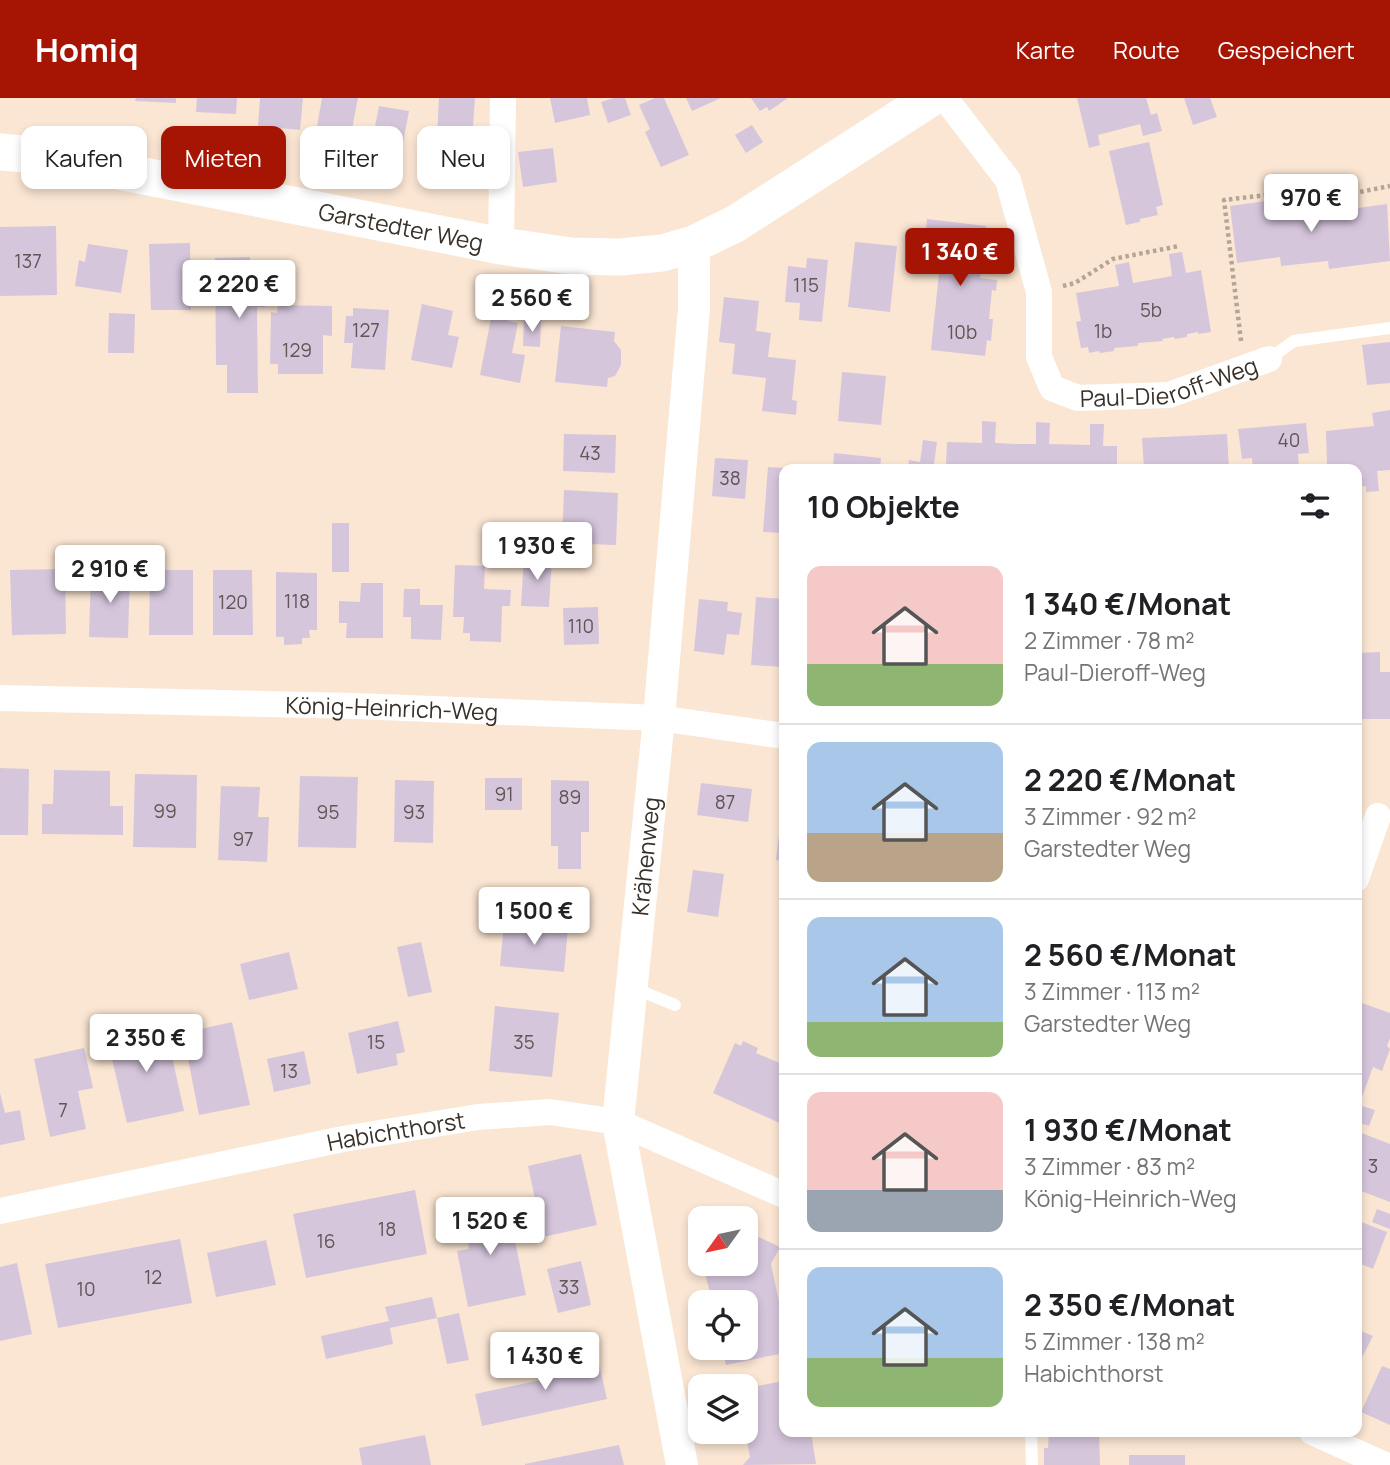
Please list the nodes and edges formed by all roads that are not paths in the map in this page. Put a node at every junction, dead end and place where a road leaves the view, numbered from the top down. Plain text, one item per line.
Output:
1 (503, 98) edge
2 (931, 98) edge
3 (944, 98) edge
4 (0, 152) edge
5 (694, 244) junction
6 (501, 246) junction
7 (1390, 328) edge
8 (1269, 359) joint
9 (0, 698) edge
10 (659, 719) junction
11 (779, 735) edge
12 (1375, 816) edge
13 (1362, 858) edge
14 (631, 987) junction
15 (676, 1004) dead end
16 (618, 1122) junction
17 (779, 1193) edge
18 (0, 1211) edge
19 (1031, 1437) edge
20 (1323, 1437) edge
21 (682, 1465) edge
22 (1032, 1465) edge
23 (1385, 1465) edge

1 - 6 street
2 - 5 main road, Garstedter Weg
3 - 8 street, Paul-Dieroff-Weg
4 - 6 main road, Garstedter Weg
5 - 6 main road, Garstedter Weg
5 - 10 street, Krähenweg
7 - 8 lane
9 - 10 street, König-Heinrich-Weg
10 - 11 street, König-Heinrich-Weg
10 - 14 street, Krähenweg
12 - 13 street
14 - 15 lane
14 - 16 street, Krähenweg
16 - 17 street, Habichthorst
16 - 18 street, Habichthorst
16 - 21 street, Krähenweg
19 - 22 lane
20 - 23 street

